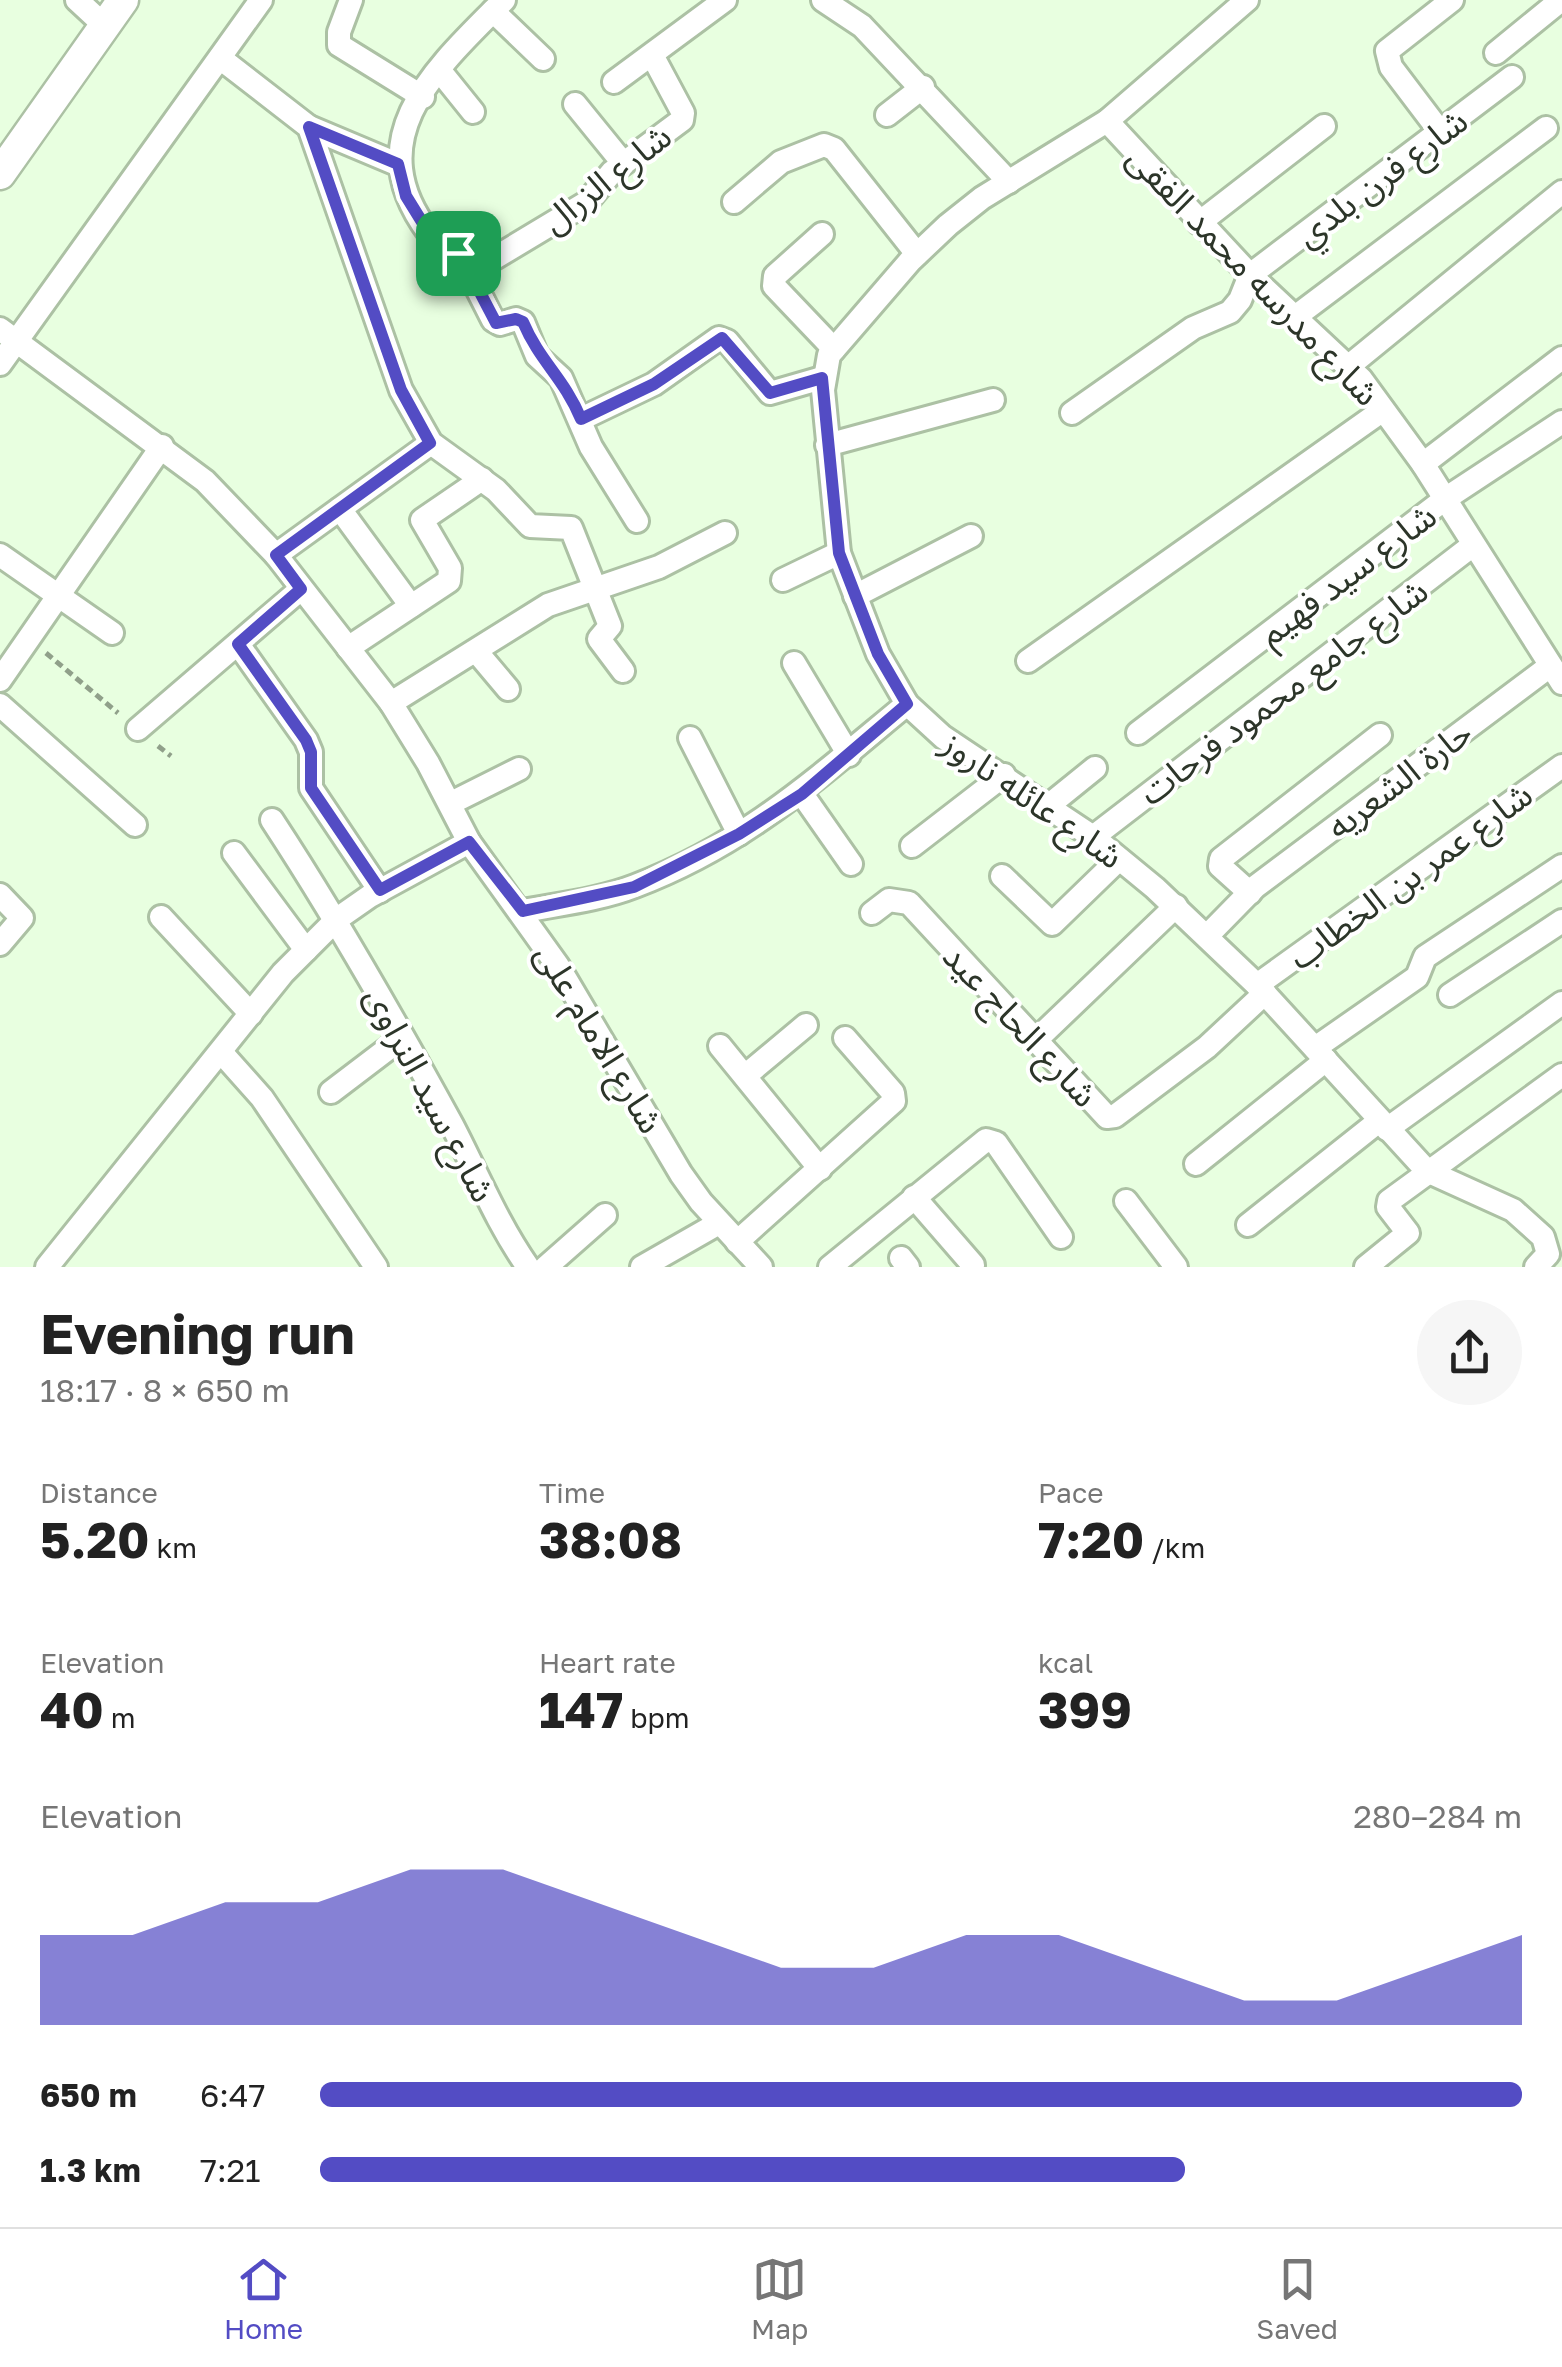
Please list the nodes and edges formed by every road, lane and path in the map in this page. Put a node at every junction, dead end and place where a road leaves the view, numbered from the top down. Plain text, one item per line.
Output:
1 (77, 0) edge
2 (123, 0) edge
3 (261, 0) edge
4 (352, 0) edge
5 (726, 0) edge
6 (823, 0) edge
7 (1247, 0) edge
8 (1452, 0) edge
9 (1560, 0) edge
10 (498, 6) edge
11 (852, 7) edge
12 (104, 26) junction
13 (1496, 53) dead end
14 (652, 55) junction
15 (220, 58) junction
16 (543, 59) dead end
17 (440, 71) junction
18 (1512, 78) dead end
19 (614, 82) dead end
20 (922, 88) junction
21 (423, 97) junction
22 (574, 104) dead end
23 (474, 112) dead end
24 (887, 115) dead end
25 (1108, 121) junction
26 (1324, 126) dead end
27 (309, 127) junction
28 (1546, 128) dead end
29 (1441, 133) junction
30 (398, 164) junction
31 (622, 164) junction
32 (0, 174) edge
33 (1009, 182) junction
34 (1562, 192) edge
35 (734, 202) dead end
36 (1199, 223) junction
37 (822, 234) dead end
38 (918, 254) junction
39 (468, 274) junction
40 (1250, 275) junction
41 (1295, 317) junction
42 (9, 336) edge
43 (834, 349) junction
44 (1562, 358) edge
45 (0, 364) edge
46 (1349, 366) junction
47 (822, 378) junction
48 (994, 400) dead end
49 (1384, 410) junction
50 (1072, 414) dead end
51 (581, 419) junction
52 (1562, 422) edge
53 (430, 443) junction
54 (827, 445) junction
55 (162, 446) junction
56 (1423, 464) junction
57 (482, 479) junction
58 (1445, 499) junction
59 (340, 509) junction
60 (637, 521) dead end
61 (725, 533) dead end
62 (971, 536) dead end
63 (1474, 545) junction
64 (839, 553) junction
65 (0, 554) edge
66 (276, 555) junction
67 (784, 580) dead end
68 (592, 588) junction
69 (301, 589) junction
70 (58, 596) junction
71 (855, 596) junction
72 (411, 606) junction
73 (112, 633) dead end
74 (28, 639) junction
75 (238, 644) junction
76 (348, 648) junction
77 (476, 651) junction
78 (1028, 662) dead end
79 (794, 663) dead end
80 (623, 671) dead end
81 (1556, 674) edge
82 (0, 680) edge
83 (508, 689) dead end
84 (0, 704) edge
85 (391, 704) junction
86 (907, 704) junction
87 (138, 729) junction
88 (1138, 733) dead end
89 (1380, 735) dead end
90 (690, 738) dead end
91 (849, 754) junction
92 (171, 756) dead end
93 (1562, 766) edge
94 (1094, 768) dead end
95 (519, 769) dead end
96 (1004, 775) junction
97 (802, 794) junction
98 (451, 803) junction
99 (1048, 806) junction
100 (272, 820) dead end
101 (135, 825) dead end
102 (739, 834) junction
103 (1093, 837) junction
104 (469, 842) junction
105 (912, 846) dead end
106 (234, 854) dead end
107 (1120, 859) junction
108 (851, 864) dead end
109 (1562, 866) edge
110 (1002, 876) dead end
111 (380, 890) junction
112 (1250, 893) junction
113 (0, 895) edge
114 (1176, 906) junction
115 (523, 911) junction
116 (872, 913) dead end
117 (161, 917) dead end
118 (337, 920) junction
119 (1562, 921) edge
120 (1208, 936) junction
121 (0, 944) edge
122 (306, 950) junction
123 (1261, 989) junction
124 (1450, 994) dead end
125 (1562, 1004) edge
126 (251, 1014) junction
127 (806, 1025) dead end
128 (402, 1038) junction
129 (844, 1038) dead end
130 (1036, 1041) junction
131 (720, 1046) dead end
132 (220, 1052) junction
133 (1321, 1054) junction
134 (1562, 1075) edge
135 (745, 1076) junction
136 (331, 1092) dead end
137 (1383, 1125) junction
138 (1196, 1164) dead end
139 (820, 1169) junction
140 (1426, 1171) junction
141 (914, 1197) junction
142 (1126, 1201) dead end
143 (606, 1215) dead end
144 (719, 1223) junction
145 (1248, 1224) dead end
146 (1552, 1230) edge
147 (1060, 1237) dead end
148 (737, 1242) junction
149 (973, 1266) edge
150 (47, 1267) edge
151 (376, 1267) edge
152 (528, 1267) edge
153 (546, 1267) edge
154 (642, 1267) edge
155 (761, 1267) edge
156 (830, 1267) edge
157 (1176, 1267) edge
158 (1366, 1267) edge
159 (1536, 1267) edge

1 - 12 street
2 - 12 street
3 - 15 street
4 - 21 street
5 - 14 street
6 - 11 street
7 - 25 street, شارع عائله ناروز
8 - 29 street
9 - 13 street
10 - 16 street
10 - 17 street
11 - 20 street
12 - 32 street
14 - 19 street
14 - 31 street, شارع الزرال
15 - 27 street
15 - 42 street
17 - 21 street
17 - 23 street
18 - 29 street, شارع فرن بلدي
20 - 24 street
20 - 33 street
21 - 30 street
22 - 31 street
25 - 33 street, شارع عائله ناروز
25 - 36 street, شارع مدرسه محمد الفقى
26 - 36 street
27 - 30 street
27 - 53 street
28 - 41 street
29 - 40 street, شارع فرن بلدي
30 - 39 street
31 - 39 street, شارع الزرال
33 - 38 street, شارع عائله ناروز
34 - 46 street
35 - 38 street
36 - 40 street, شارع مدرسه محمد الفقى
37 - 43 street
38 - 43 street, شارع عائله ناروز
39 - 51 street
40 - 41 street, شارع مدرسه محمد الفقى
40 - 50 street, شارع فرن بلدي
41 - 46 street, شارع مدرسه محمد الفقى
42 - 45 street
42 - 55 street, شارع الامام على
43 - 47 street, شارع عائله ناروز
44 - 56 street
46 - 49 street, شارع مدرسه محمد الفقى
47 - 51 street
47 - 54 street, شارع عائله ناروز
48 - 54 street
49 - 56 street, شارع مدرسه محمد الفقى
49 - 78 street
51 - 60 street
52 - 58 street, شارع سيد فهيم
53 - 57 street
53 - 59 street
54 - 64 street, شارع عائله ناروز
55 - 66 street, شارع الامام على
55 - 70 street
56 - 58 street, شارع مدرسه محمد الفقى
57 - 68 street
57 - 72 street
58 - 63 street, شارع مدرسه محمد الفقى
58 - 88 street, شارع سيد فهيم
59 - 66 street
59 - 72 street
61 - 68 street
62 - 71 street
63 - 81 street, شارع مدرسه محمد الفقى
63 - 103 street, شارع جامع محمود فرحات
64 - 67 street
64 - 71 street, شارع عائله ناروز
65 - 70 street
66 - 69 street, شارع الامام على
68 - 77 street
68 - 80 street
69 - 75 street
69 - 76 street, شارع الامام على
70 - 73 street
70 - 74 street
71 - 86 street, شارع عائله ناروز
72 - 76 street
74 - 82 street
74 - 87 path
75 - 87 street
75 - 111 street
76 - 85 street, شارع الامام على
77 - 83 street
77 - 85 street
79 - 91 street
81 - 112 street, حارة الشعريه
84 - 101 street
85 - 98 street, شارع الامام على
86 - 91 street
86 - 96 street, شارع عائله ناروز
87 - 92 path
89 - 112 street, حارة الشعريه
90 - 102 street
91 - 97 street
93 - 123 street, شارع عمر بن الخطاب
94 - 99 street
95 - 98 street
96 - 99 street, شارع عائله ناروز
96 - 105 street
97 - 102 street
97 - 108 street
98 - 104 street, شارع الامام على
99 - 103 street, شارع عائله ناروز
100 - 118 street, شارع سيد النراوى
102 - 115 street
103 - 107 street, شارع عائله ناروز
104 - 111 street
104 - 115 street, شارع الامام على
106 - 122 street
107 - 110 street
107 - 114 street, شارع عائله ناروز
109 - 133 street
111 - 118 street
112 - 120 street, حارة الشعريه
113 - 121 street
114 - 120 street, شارع عائله ناروز
114 - 130 street
115 - 144 street, شارع الامام على
116 - 130 street, شارع الحاج عيد
117 - 126 street
118 - 122 street
118 - 128 street, شارع سيد النراوى
119 - 124 street
120 - 123 street, شارع عائله ناروز
122 - 126 street
123 - 130 street, شارع الحاج عيد
123 - 133 street, شارع عائله ناروز
125 - 137 street
126 - 132 street
127 - 135 street
128 - 136 street
128 - 152 street, شارع سيد النراوى
129 - 139 street
131 - 135 street
132 - 150 street
132 - 151 street
133 - 137 street, شارع عائله ناروز
133 - 138 street
134 - 140 street
135 - 139 street
137 - 140 street, شارع عائله ناروز
137 - 145 street
139 - 148 street
140 - 146 street, شارع عائله ناروز
140 - 158 street
141 - 147 street
141 - 149 street
141 - 156 street
142 - 157 street
143 - 153 street
144 - 148 street, شارع الامام على
144 - 154 street
146 - 159 street, شارع عائله ناروز
148 - 155 street, شارع الامام على

